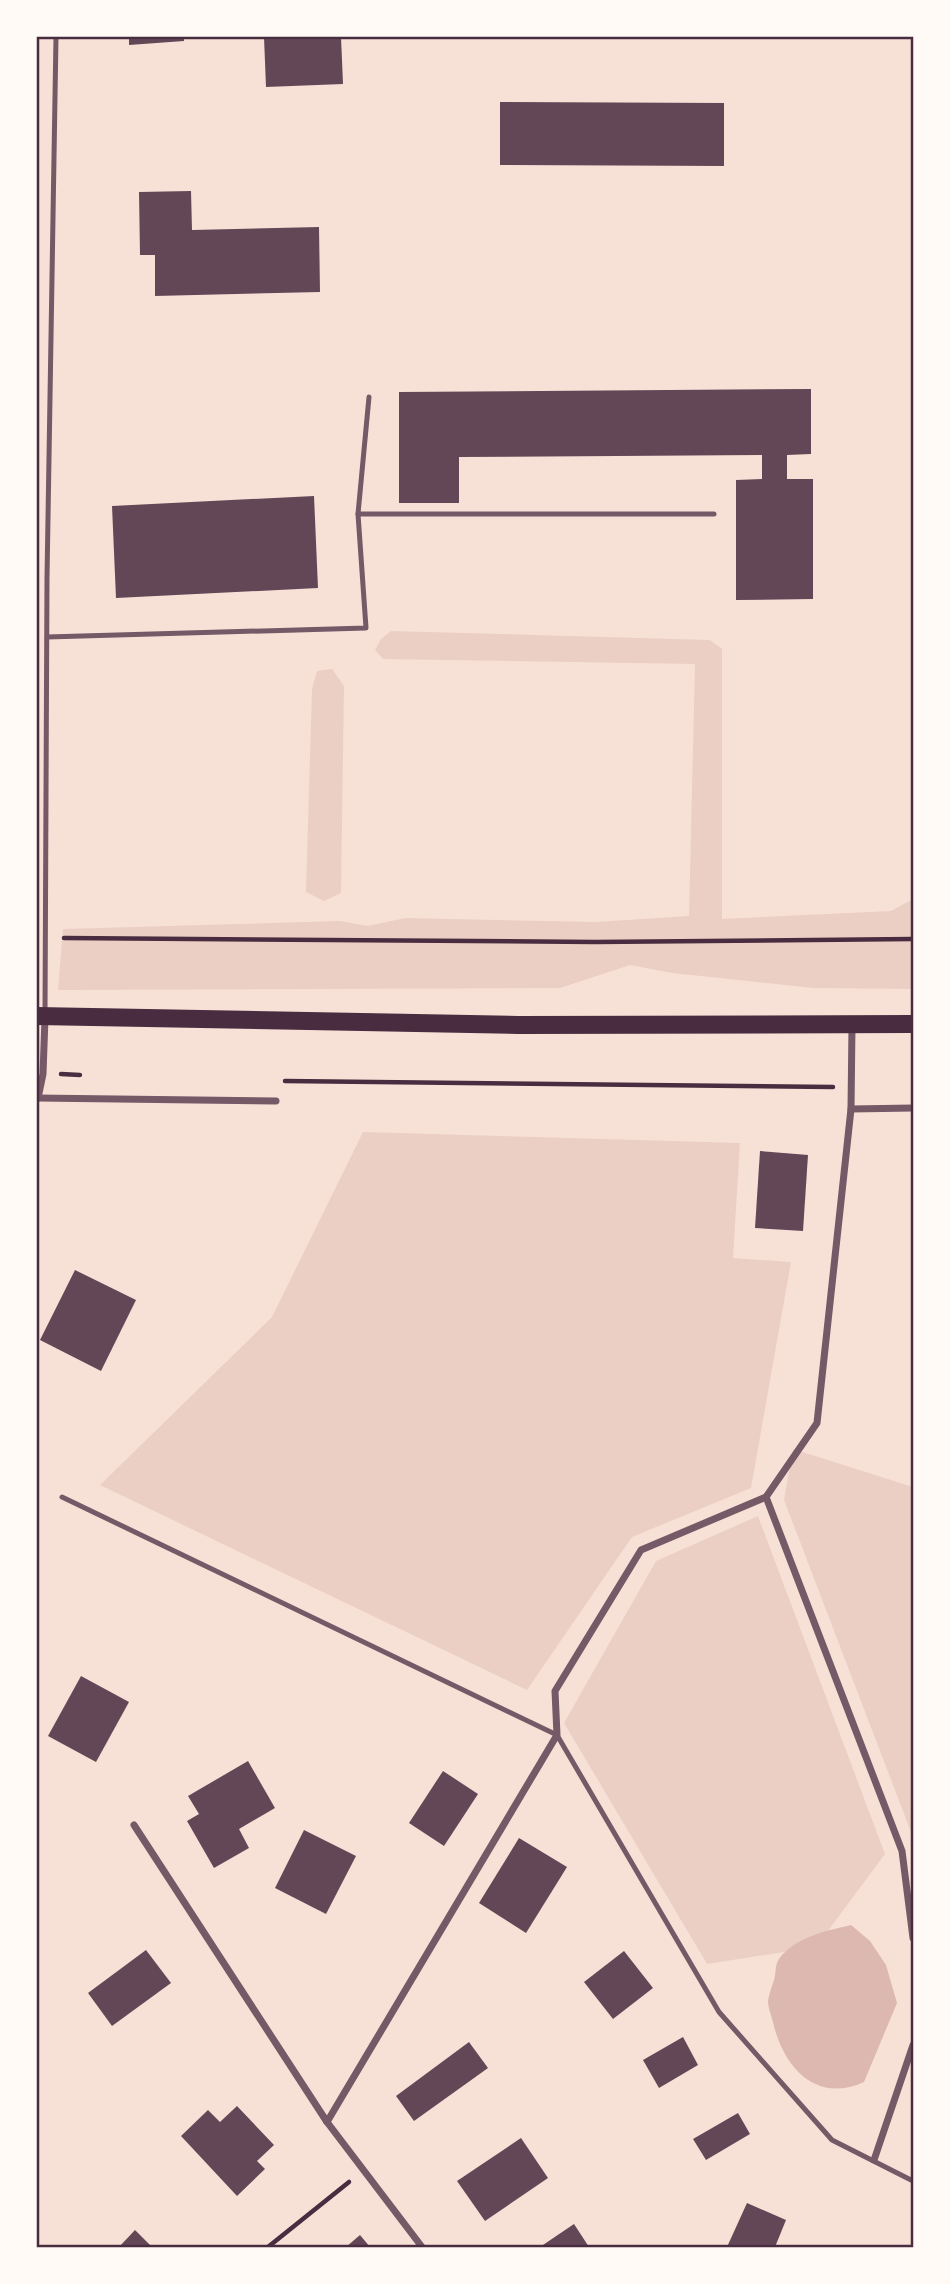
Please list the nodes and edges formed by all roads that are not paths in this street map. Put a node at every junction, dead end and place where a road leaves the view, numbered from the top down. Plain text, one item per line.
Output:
1 (56, 37) edge
2 (369, 397) dead end
3 (358, 513) junction
4 (714, 514) dead end
5 (37, 577) edge
6 (47, 578) junction
7 (47, 637) junction
8 (41, 1016) edge
9 (913, 1024) edge
10 (852, 1025) junction
11 (38, 1098) edge
12 (276, 1101) dead end
13 (913, 1108) edge
14 (850, 1109) junction
15 (62, 1497) dead end
16 (766, 1497) junction
17 (557, 1735) junction
18 (134, 1825) dead end
19 (913, 1938) edge
20 (913, 2045) edge
21 (327, 2122) junction
22 (874, 2160) junction
23 (913, 2181) edge
24 (422, 2247) edge

1 - 6 lane
2 - 3 lane
3 - 4 lane
3 - 7 lane
5 - 6 lane
6 - 7 lane
7 - 8 lane
8 - 10 main road
8 - 11 street
9 - 10 main road
10 - 14 street
11 - 12 street
13 - 14 street
14 - 16 street
15 - 17 lane
16 - 17 street
16 - 19 street
17 - 21 street
17 - 22 lane
18 - 21 street
20 - 22 street
21 - 24 street
22 - 23 lane

